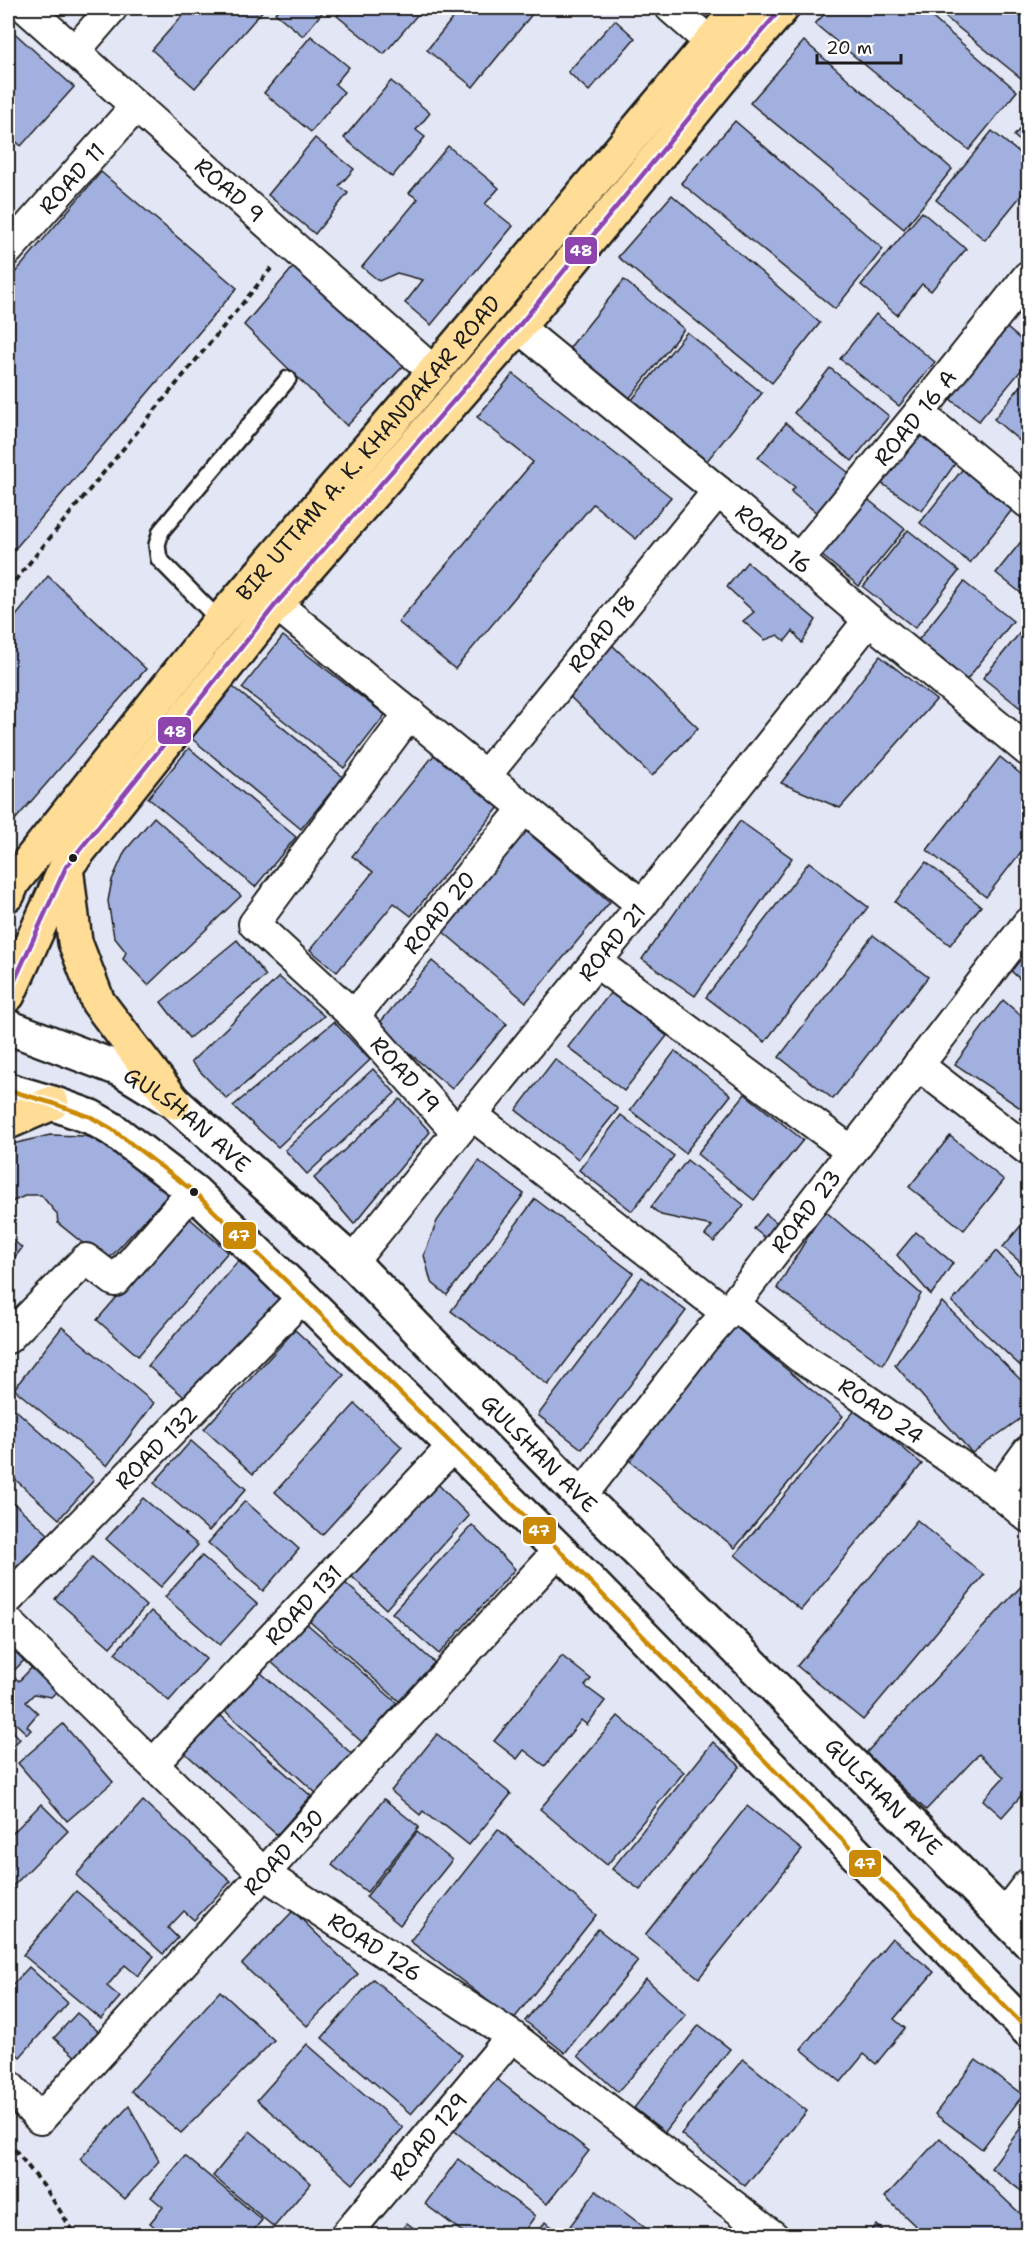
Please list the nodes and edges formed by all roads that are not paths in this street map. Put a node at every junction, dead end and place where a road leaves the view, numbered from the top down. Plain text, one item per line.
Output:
1 (26, 8) edge
2 (112, 8) edge
3 (671, 8) edge
4 (739, 8) edge
5 (782, 8) edge
6 (710, 42) junction
7 (75, 51) junction
8 (734, 63) junction
9 (136, 106) junction
10 (8, 250) edge
11 (1029, 276) edge
12 (518, 327) junction
13 (434, 372) junction
14 (288, 379) dead end
15 (919, 414) junction
16 (718, 491) junction
17 (1029, 503) edge
18 (799, 559) junction
19 (276, 604) junction
20 (869, 620) junction
21 (220, 621) junction
22 (410, 713) junction
23 (1029, 751) edge
24 (486, 775) junction
25 (524, 809) junction
26 (66, 867) junction
27 (9, 887) edge
28 (642, 905) junction
29 (1029, 923) edge
30 (596, 962) junction
31 (8, 995) edge
32 (354, 1016) junction
33 (8, 1027) edge
34 (918, 1065) junction
35 (8, 1090) edge
36 (174, 1102) junction
37 (52, 1103) junction
38 (8, 1122) edge
39 (464, 1123) junction
40 (1029, 1150) edge
41 (851, 1151) junction
42 (193, 1191) junction
43 (352, 1262) junction
44 (303, 1297) junction
45 (730, 1309) junction
46 (8, 1338) edge
47 (453, 1446) junction
48 (1029, 1451) edge
49 (998, 1492) junction
50 (581, 1496) junction
51 (1029, 1517) edge
52 (559, 1550) junction
53 (8, 1599) edge
54 (8, 1622) edge
55 (153, 1764) junction
56 (264, 1874) junction
57 (1029, 1884) edge
58 (1004, 1915) junction
59 (1029, 1941) edge
60 (1029, 2030) edge
61 (512, 2036) junction
62 (8, 2085) edge
63 (742, 2226) edge
64 (345, 2235) edge
65 (773, 2235) edge

1 - 7 street, ROAD 9
2 - 7 street
3 - 6 street
4 - 6 main road, BIR UTTAM A. K. KHANDAKAR ROAD
5 - 8 main road, BIR UTTAM A. K. KHANDAKAR ROAD
6 - 8 street
6 - 13 main road, BIR UTTAM A. K. KHANDAKAR ROAD
7 - 9 street, ROAD 9
8 - 12 main road, BIR UTTAM A. K. KHANDAKAR ROAD
9 - 10 street, ROAD 11
9 - 13 street, ROAD 9
11 - 15 street, ROAD 16 A
12 - 16 street, ROAD 16
12 - 19 main road, BIR UTTAM A. K. KHANDAKAR ROAD
13 - 21 main road, BIR UTTAM A. K. KHANDAKAR ROAD
14 - 21 lane
15 - 17 street
15 - 18 street, ROAD 16 A
16 - 18 street, ROAD 16
16 - 24 street, ROAD 18
18 - 20 street, ROAD 16
19 - 22 street
19 - 26 main road, BIR UTTAM A. K. KHANDAKAR ROAD
20 - 23 street, ROAD 16
20 - 28 street, ROAD 21
21 - 27 main road, BIR UTTAM A. K. KHANDAKAR ROAD
22 - 24 street
22 - 32 street, ROAD 19
24 - 25 street
25 - 28 street
25 - 32 street, ROAD 20
26 - 31 main road, BIR UTTAM A. K. KHANDAKAR ROAD
26 - 36 main road
28 - 30 street, ROAD 21
29 - 34 street, ROAD 23
30 - 39 street, ROAD 21
30 - 41 street
32 - 39 street, ROAD 19
33 - 36 main road, GULSHAN AVE
34 - 40 street
34 - 41 street, ROAD 23
35 - 37 main road
36 - 43 main road, GULSHAN AVE
37 - 38 main road
37 - 42 main road
39 - 43 street, ROAD 21
39 - 45 street, ROAD 24
41 - 45 street, ROAD 23
42 - 44 main road
42 - 46 street
43 - 50 main road, GULSHAN AVE
44 - 47 main road
44 - 53 street, ROAD 132
45 - 49 street, ROAD 24
45 - 50 street, ROAD 23
47 - 52 main road
47 - 55 street, ROAD 131
48 - 49 street
49 - 51 street, ROAD 24
50 - 58 main road, GULSHAN AVE
52 - 56 street, ROAD 130
52 - 60 main road
54 - 55 street, ROAD 126
55 - 56 street, ROAD 126
56 - 61 street, ROAD 126
56 - 62 street, ROAD 130
57 - 58 street
58 - 59 main road, GULSHAN AVE
61 - 63 street, ROAD 126
61 - 64 street, ROAD 129
63 - 65 street, ROAD 126

